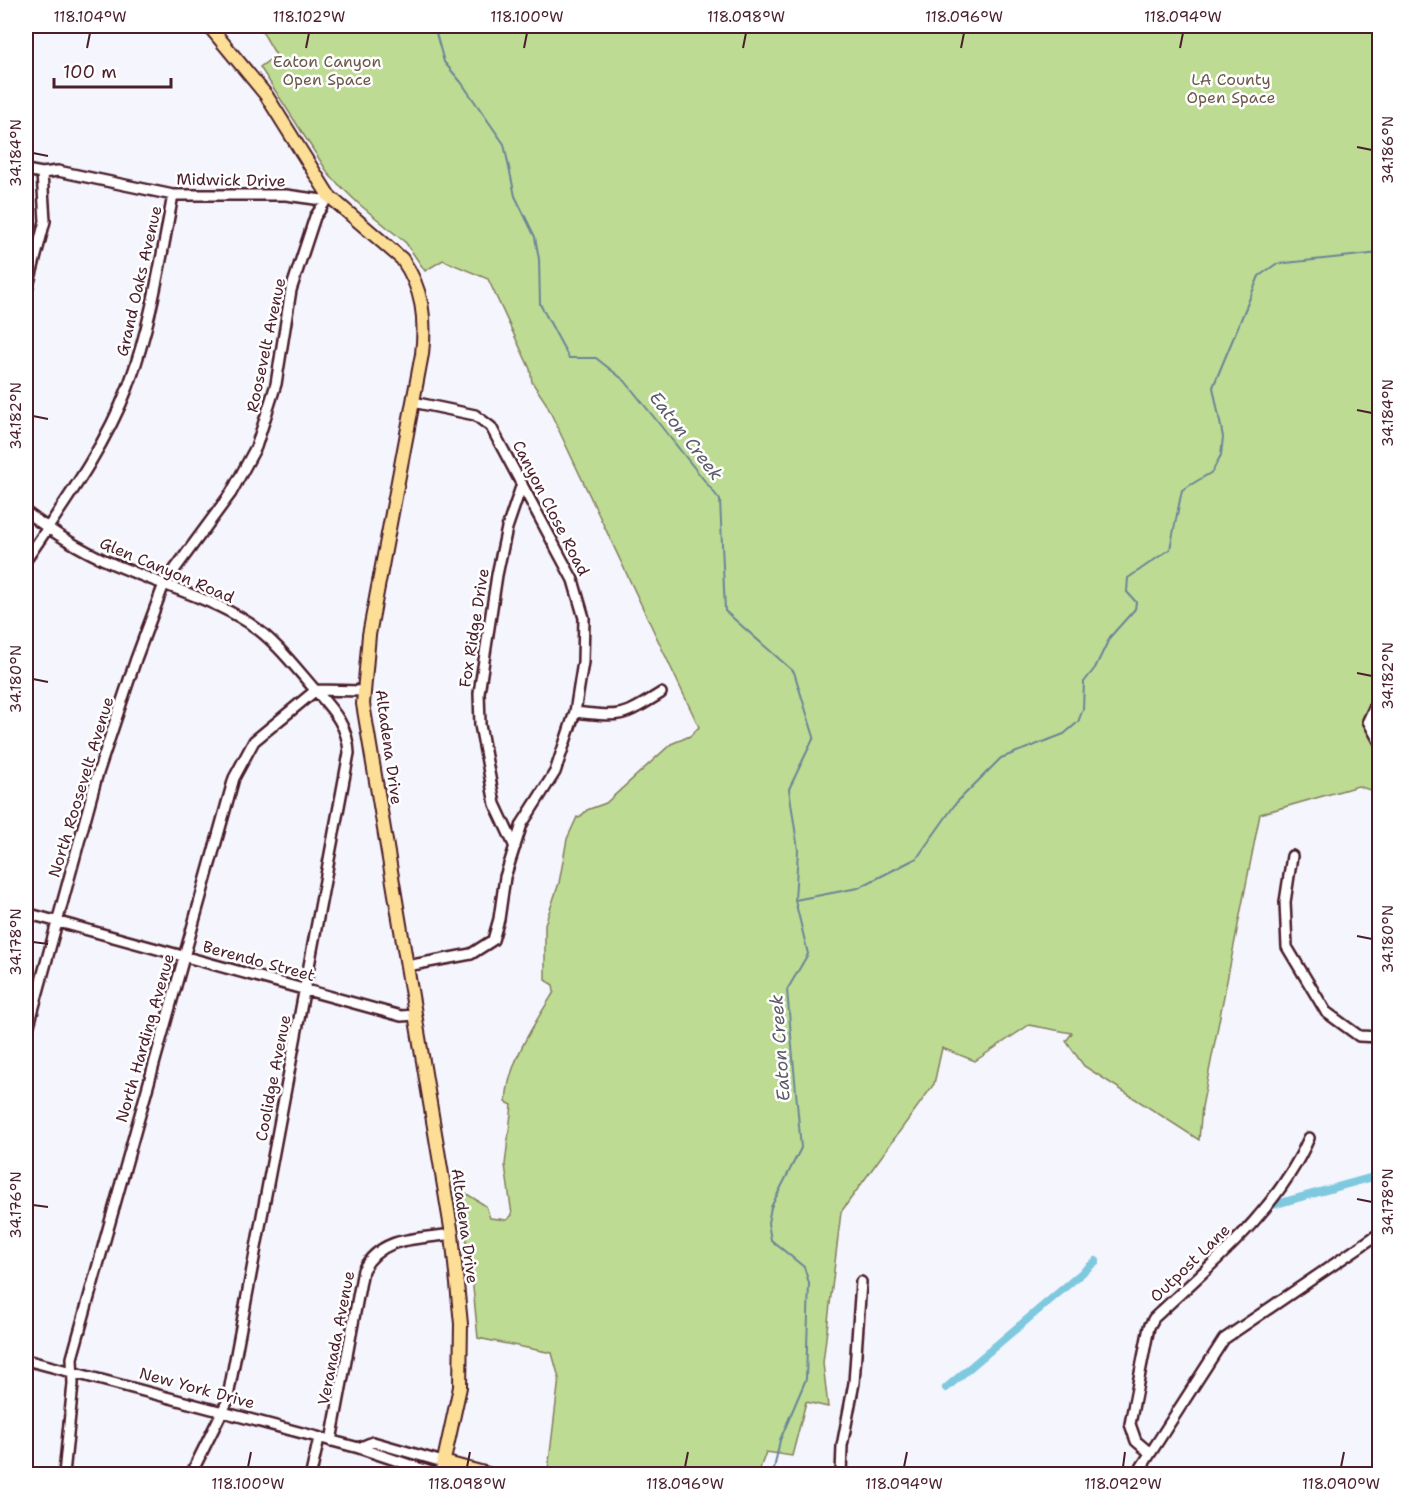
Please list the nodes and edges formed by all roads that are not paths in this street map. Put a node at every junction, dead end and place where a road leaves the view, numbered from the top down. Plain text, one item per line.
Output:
1 (209, 26) edge
2 (26, 170) edge
3 (42, 173) junction
4 (173, 195) junction
5 (329, 196) junction
6 (26, 294) edge
7 (413, 402) junction
8 (522, 484) junction
9 (26, 512) edge
10 (47, 529) junction
11 (26, 560) edge
12 (164, 584) junction
13 (316, 690) junction
14 (363, 691) junction
15 (661, 693) dead end
16 (1380, 695) edge
17 (574, 712) junction
18 (1380, 743) edge
19 (515, 847) junction
20 (1292, 856) dead end
21 (26, 913) edge
22 (57, 921) junction
23 (184, 956) junction
24 (407, 966) junction
25 (306, 989) junction
26 (415, 1015) junction
27 (26, 1036) edge
28 (1380, 1037) edge
29 (1309, 1138) dead end
30 (1380, 1233) edge
31 (452, 1234) junction
32 (861, 1282) dead end
33 (26, 1360) edge
34 (71, 1371) junction
35 (221, 1412) junction
36 (319, 1438) junction
37 (331, 1441) junction
38 (1150, 1453) junction
39 (440, 1470) edge
40 (64, 1474) edge
41 (191, 1474) edge
42 (311, 1474) edge
43 (488, 1474) edge
44 (841, 1474) edge
45 (1137, 1474) edge

1 - 5 main road, Altadena Drive
2 - 3 street, Midwick Drive
3 - 4 street, Midwick Drive
3 - 6 street
4 - 5 street, Midwick Drive
4 - 10 street, Grand Oaks Avenue
5 - 7 main road, Altadena Drive
5 - 12 street, Roosevelt Avenue
7 - 8 street, Canyon Close Road
7 - 14 main road, Altadena Drive
8 - 17 street, Canyon Close Road
8 - 19 street, Fox Ridge Drive
9 - 10 street, Glen Canyon Road
10 - 11 street, Grand Oaks Avenue
10 - 12 street, Glen Canyon Road
12 - 13 street, Glen Canyon Road
12 - 22 street, North Roosevelt Avenue
13 - 14 street
13 - 23 street, North Harding Avenue
13 - 25 street, Coolidge Avenue
14 - 24 main road, Altadena Drive
15 - 17 street
16 - 18 street
17 - 19 street, Canyon Close Road
19 - 24 street, Canyon Close Road
20 - 28 street
21 - 22 street, Berendo Street
22 - 23 street, Berendo Street
22 - 27 street, North Roosevelt Avenue
23 - 25 street, Berendo Street
23 - 34 street, North Harding Avenue
24 - 26 main road, Altadena Drive
25 - 26 street, Berendo Street
25 - 35 street, Coolidge Avenue
26 - 31 main road, Altadena Drive
29 - 38 street, Outpost Lane
30 - 38 street
31 - 37 street, Veranada Avenue
31 - 39 main road, Altadena Drive
32 - 44 street
33 - 34 street, New York Drive
34 - 35 street, New York Drive
34 - 40 street, North Harding Avenue
35 - 36 street, New York Drive
35 - 41 street, Coolidge Avenue
36 - 37 street, New York Drive
36 - 42 street
37 - 39 street, New York Drive
38 - 45 street
39 - 43 main road, New York Drive

